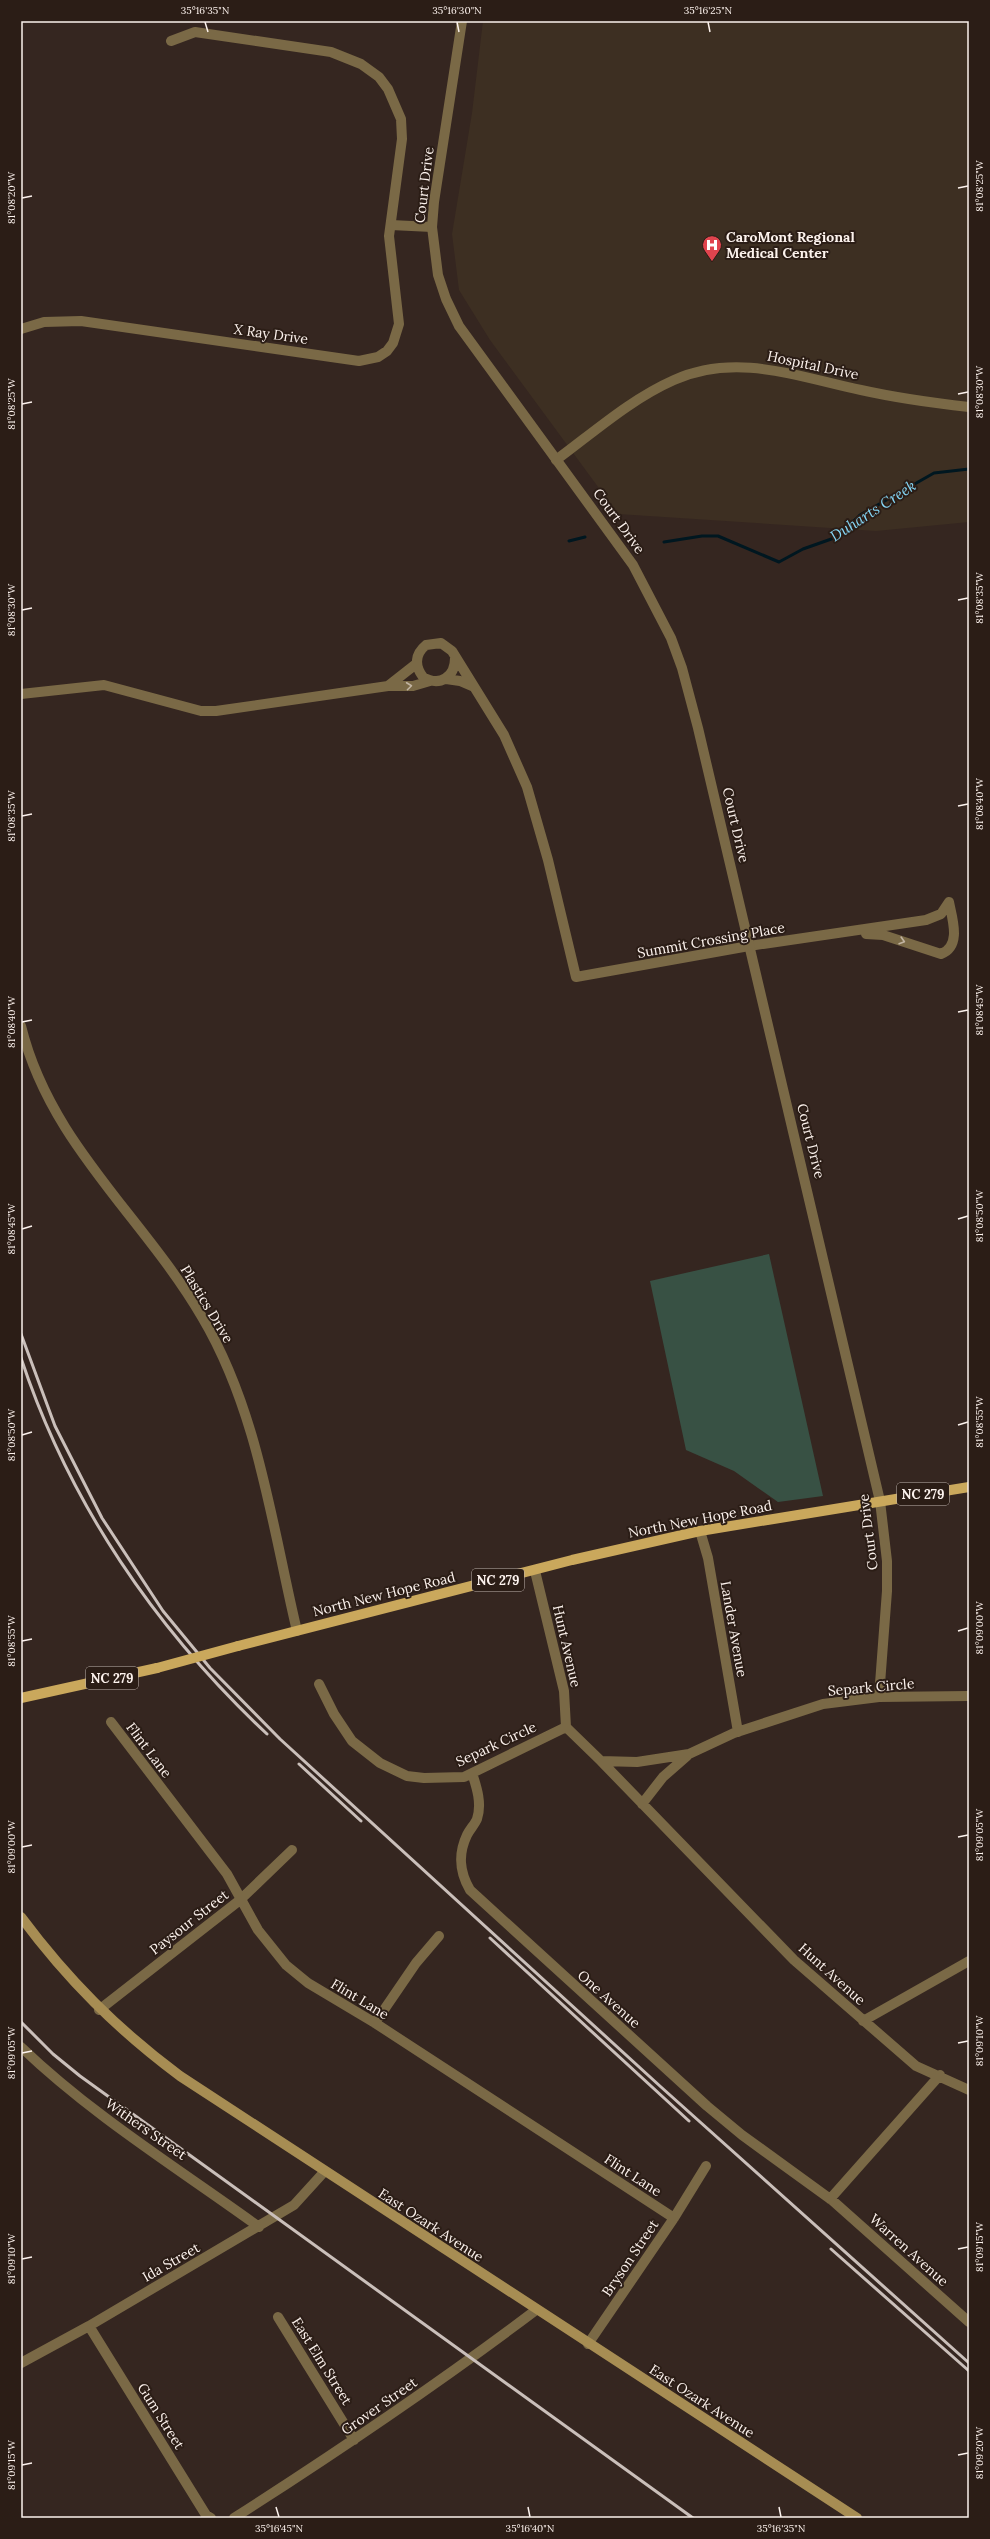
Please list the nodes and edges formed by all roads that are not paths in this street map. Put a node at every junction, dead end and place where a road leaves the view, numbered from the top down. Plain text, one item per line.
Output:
1 (462, 21) edge
2 (172, 41) dead end
3 (391, 225) junction
4 (432, 227) junction
5 (21, 329) edge
6 (969, 407) edge
7 (556, 460) junction
8 (455, 658) junction
9 (416, 664) junction
10 (446, 679) junction
11 (430, 681) junction
12 (388, 686) junction
13 (474, 687) junction
14 (21, 694) edge
15 (850, 932) junction
16 (749, 946) junction
17 (21, 1026) edge
18 (969, 1487) edge
19 (880, 1502) junction
20 (700, 1531) junction
21 (535, 1571) junction
22 (297, 1631) junction
23 (319, 1684) dead end
24 (969, 1696) edge
25 (879, 1697) junction
26 (21, 1698) edge
27 (110, 1722) dead end
28 (566, 1727) junction
29 (738, 1732) junction
30 (689, 1754) junction
31 (601, 1761) junction
32 (472, 1773) junction
33 (642, 1804) junction
34 (292, 1850) dead end
35 (240, 1900) junction
36 (21, 1917) edge
37 (439, 1936) dead end
38 (969, 1961) edge
39 (99, 2010) junction
40 (863, 2021) junction
41 (375, 2023) junction
42 (21, 2047) edge
43 (940, 2075) junction
44 (969, 2090) edge
45 (706, 2166) dead end
46 (324, 2172) junction
47 (830, 2199) junction
48 (674, 2218) junction
49 (259, 2227) junction
50 (536, 2310) junction
51 (278, 2317) dead end
52 (969, 2322) edge
53 (88, 2326) junction
54 (588, 2344) junction
55 (21, 2363) edge
56 (354, 2440) junction
57 (211, 2518) edge
58 (234, 2518) edge
59 (857, 2518) edge

1 - 4 street, Court Drive
2 - 3 street, X Ray Drive
3 - 4 street
3 - 5 street, X Ray Drive
4 - 7 street, Court Drive
6 - 7 street, Hospital Drive
7 - 16 street, Court Drive
8 - 9 street
8 - 10 street
8 - 13 street
9 - 11 street
9 - 12 street
10 - 11 street
10 - 13 street
12 -> 11 street
12 - 14 street
13 - 16 street, Summit Crossing Place
15 -> 15 street, Summit Crossing Place
15 - 16 street, Summit Crossing Place
16 - 19 street, Court Drive
17 - 22 street, Plastics Drive
18 - 19 main road, North New Hope Road / NC 279
19 - 20 main road, North New Hope Road / NC 279
19 - 25 street, Court Drive
20 - 21 main road, North New Hope Road / NC 279
20 - 29 street, Lander Avenue
21 - 22 main road, North New Hope Road / NC 279
21 - 28 street, Hunt Avenue
22 - 26 main road, North New Hope Road / NC 279, bridge
23 - 32 street, Separk Circle
24 - 25 street, Separk Circle
25 - 29 street, Separk Circle
27 - 35 street, Flint Lane
28 - 31 street
28 - 32 street, Separk Circle
29 - 30 street, Separk Circle
30 - 31 street, Separk Circle
30 - 33 street, Separk Circle
31 - 33 street, Hunt Avenue
32 - 47 street, One Avenue
33 - 40 street, Hunt Avenue
34 - 35 street, Paysour Street
35 - 39 street, Paysour Street
35 - 41 street, Flint Lane
36 - 39 main road, East Ozark Avenue
37 - 41 street
38 - 40 street
39 - 46 main road, East Ozark Avenue
40 - 43 street, Hunt Avenue
41 - 48 street, Flint Lane
42 - 49 street, Withers Street
43 - 44 street, Hunt Avenue
43 - 47 street
45 - 48 street, Bryson Street
46 - 49 street, Ida Street
46 - 50 main road, East Ozark Avenue
47 - 52 street, Warren Avenue
48 - 54 street, Bryson Street
49 - 53 street, Ida Street
50 - 54 main road, East Ozark Avenue
50 - 56 street, Grover Street
51 - 56 street, East Elm Street
53 - 55 street, Ida Street
53 - 57 street, Gum Street
54 - 59 main road, East Ozark Avenue
56 - 58 street, Grover Street

